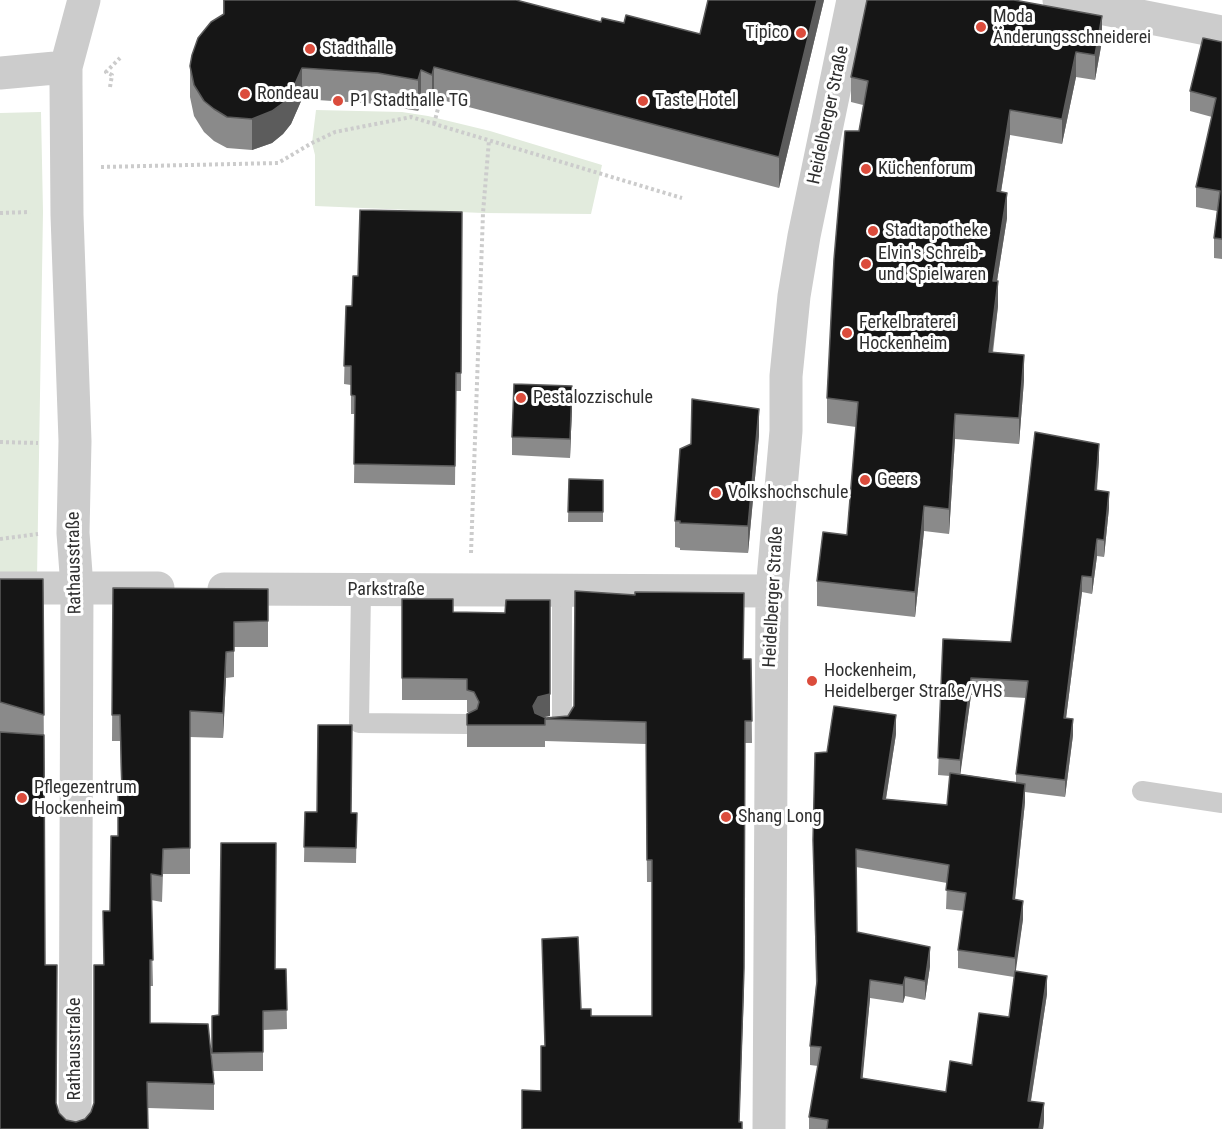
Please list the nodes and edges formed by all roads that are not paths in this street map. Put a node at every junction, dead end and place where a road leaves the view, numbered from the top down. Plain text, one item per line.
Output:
1 (84, 0) edge
2 (853, 0) edge
3 (1059, 0) edge
4 (1222, 32) edge
5 (66, 67) junction
6 (0, 73) edge
7 (77, 587) junction
8 (0, 588) edge
9 (361, 590) junction
10 (562, 591) junction
11 (772, 591) junction
12 (467, 724) edge
13 (545, 728) edge
14 (1142, 791) dead end
15 (1222, 803) edge
16 (75, 1129) edge
17 (769, 1129) edge

1 - 5 street, Rathausstraße
2 - 11 street, Heidelberger Straße
3 - 4 street
5 - 6 street
5 - 7 street, Rathausstraße
7 - 8 street, Parkstraße
7 - 9 street, Parkstraße
7 - 16 street, Rathausstraße
9 - 10 street, Parkstraße
9 - 12 lane
10 - 11 street, Parkstraße
10 - 13 lane
11 - 17 street, Heidelberger Straße
14 - 15 lane

